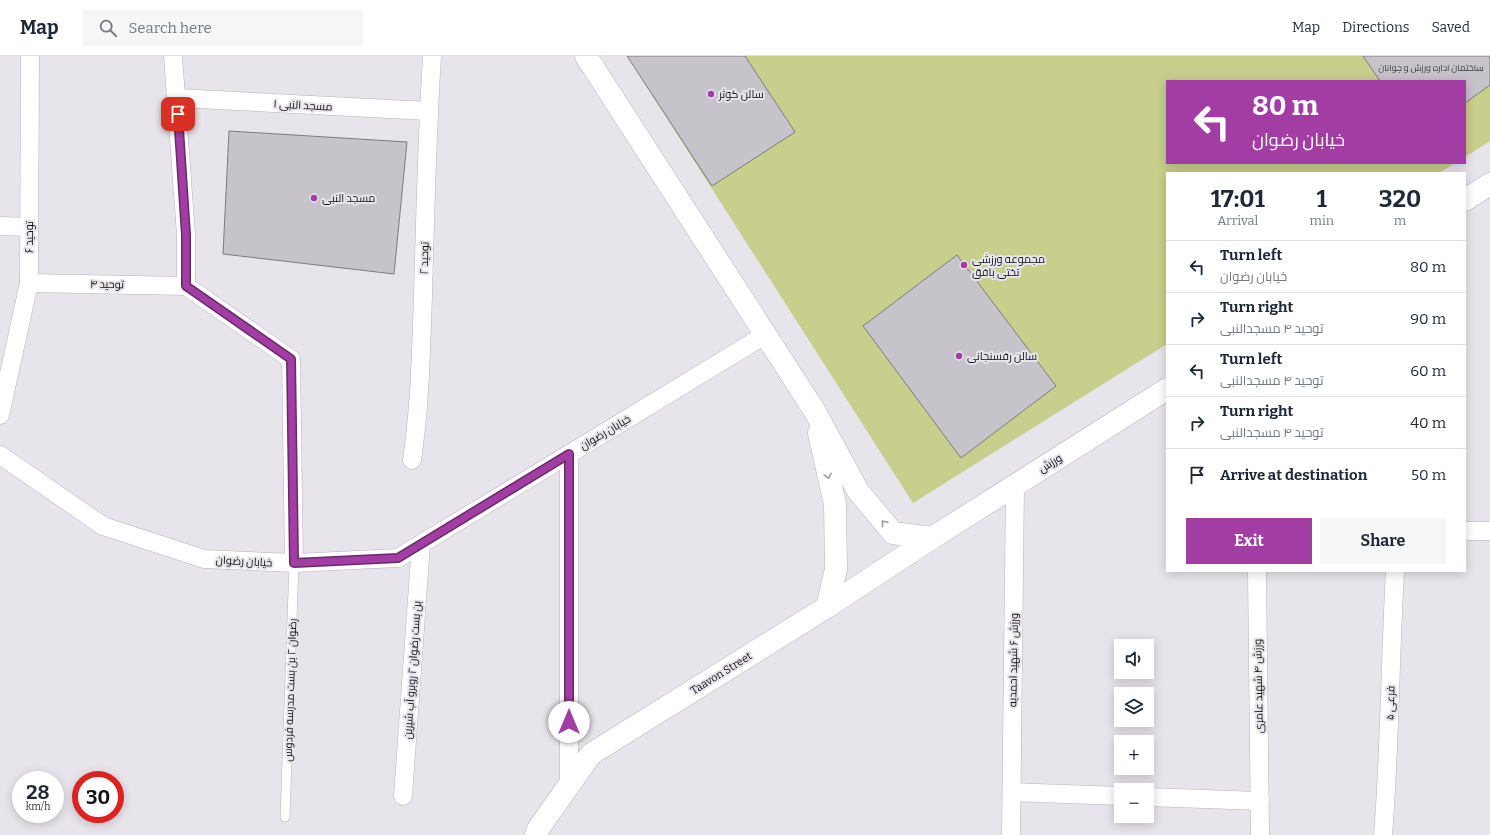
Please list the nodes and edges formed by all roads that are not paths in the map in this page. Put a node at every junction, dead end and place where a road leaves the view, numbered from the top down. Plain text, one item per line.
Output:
1 (30, 56) edge
2 (173, 56) edge
3 (432, 56) edge
4 (586, 56) edge
5 (176, 98) junction
6 (428, 111) junction
7 (1490, 184) edge
8 (1466, 199) edge
9 (0, 226) edge
10 (28, 227) junction
11 (29, 283) junction
12 (186, 286) junction
13 (765, 335) junction
14 (1166, 390) edge
15 (814, 410) junction
16 (0, 415) edge
17 (569, 454) junction
18 (0, 455) edge
19 (412, 460) dead end
20 (1015, 485) junction
21 (1466, 531) edge
22 (1490, 531) edge
23 (932, 538) junction
24 (421, 544) junction
25 (294, 563) junction
26 (1257, 572) edge
27 (1396, 572) edge
28 (827, 607) junction
29 (569, 785) junction
30 (1012, 792) junction
31 (403, 796) dead end
32 (1114, 796) edge
33 (1154, 797) edge
34 (1260, 801) junction
35 (285, 817) dead end
36 (536, 835) edge
37 (1011, 835) edge
38 (1260, 835) edge
39 (1382, 835) edge

1 - 10 street, توحید ۶
2 - 5 street
3 - 6 street, توحید ۲
4 - 13 street
5 - 6 street, مسجد النبی ۱
5 - 12 street
6 - 19 street, توحید ۲
7 - 8 street
9 - 10 street
10 - 11 street, توحید ۶
11 - 12 street, توحید ۴
11 - 16 street, توحید ۶
12 - 25 street
13 - 15 street
13 - 17 street, خیابان رضوان
14 - 20 street, ورزش
23 -> 15 street
15 -> 28 street
17 - 24 street, خیابان رضوان
17 - 29 street
18 - 25 street, خیابان رضوان
20 - 23 street, ورزش
20 - 30 street, ورزش ۶ شهید احمدیه
21 - 22 street
23 - 28 street, Taavon Street
24 - 25 street, خیابان رضوان
24 - 31 street, بن بست رضوان ۲ روبرو آب شیرین
25 - 35 lane, رضوان ۲ بن بست مدرسه فردوس
26 - 34 street, ورزش ۴ شهید عامری
27 - 39 street, فرعی ۵
28 - 29 street, Taavon Street
29 - 36 street, Taavon Street
30 - 32 street
30 - 37 street, ورزش ۶ شهید احمدیه
33 - 34 street
34 - 38 street, ورزش ۴ شهید عامری

